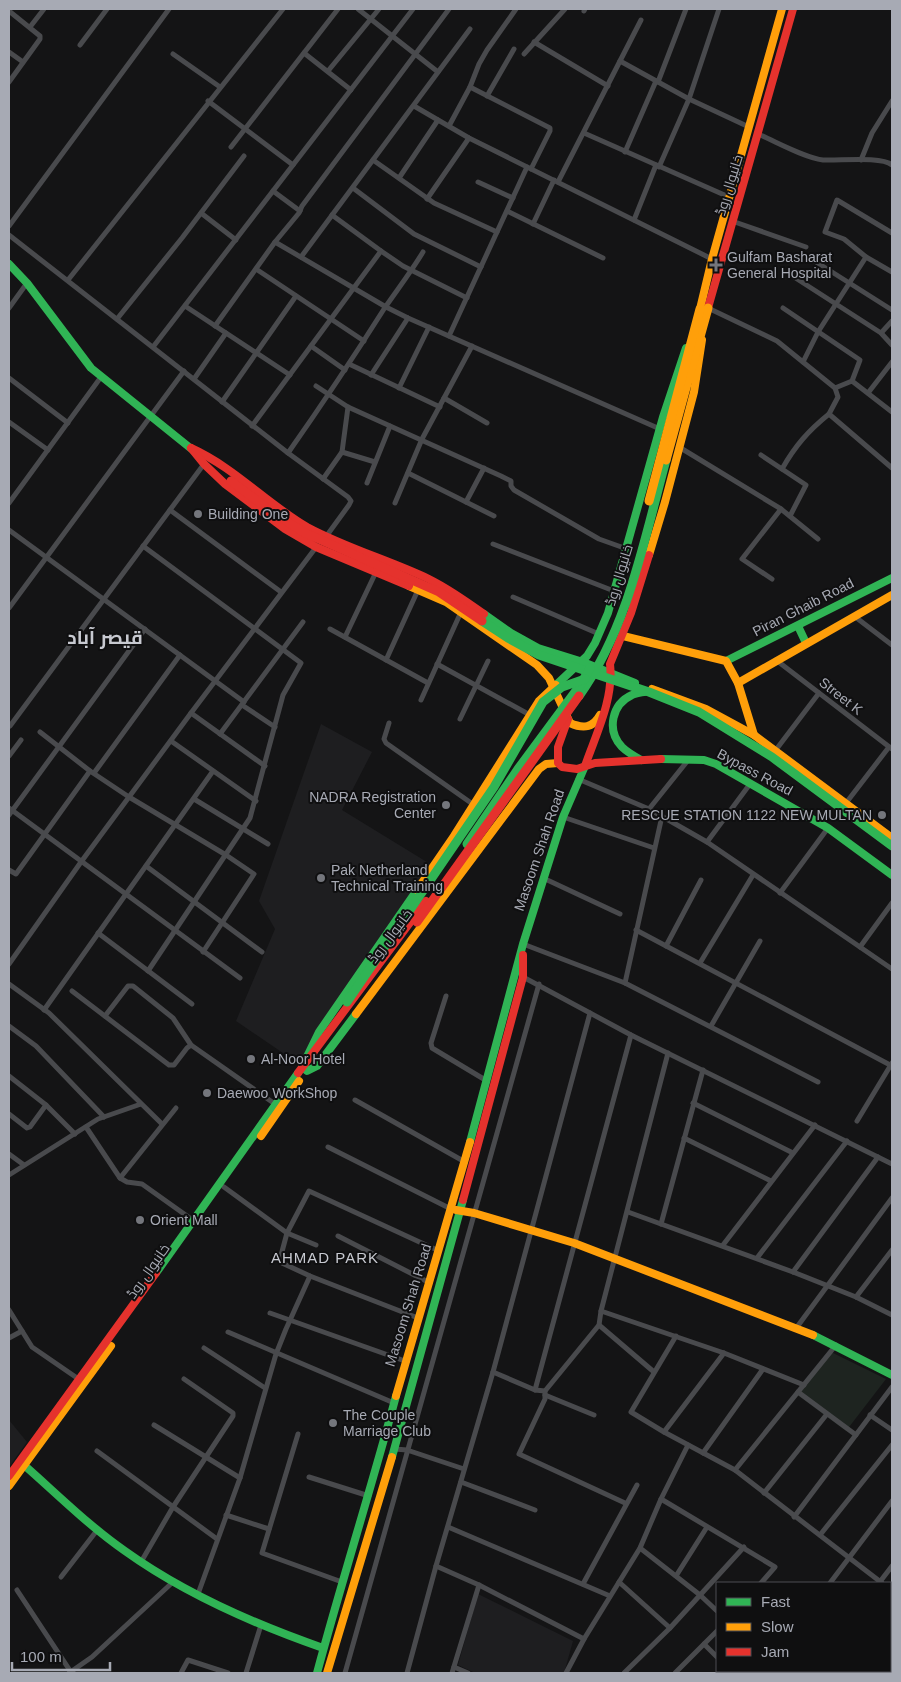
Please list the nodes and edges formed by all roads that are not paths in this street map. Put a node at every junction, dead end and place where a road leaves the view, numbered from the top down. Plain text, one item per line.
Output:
1 (44, 9) edge
2 (107, 9) edge
3 (169, 9) edge
4 (283, 9) edge
5 (338, 9) edge
6 (358, 9) edge
7 (379, 9) edge
8 (413, 9) edge
9 (449, 9) edge
10 (516, 9) edge
11 (565, 9) edge
12 (686, 9) edge
13 (719, 9) edge
14 (782, 9) edge
15 (793, 9) edge
16 (9, 11) edge
17 (371, 19) junction
18 (641, 20) dead end
19 (30, 28) junction
20 (470, 29) dead end
21 (392, 36) junction
22 (534, 42) junction
23 (80, 45) dead end
24 (514, 49) dead end
25 (9, 52) edge
26 (304, 53) junction
27 (173, 54) dead end
28 (415, 54) junction
29 (524, 54) dead end
30 (620, 61) junction
31 (23, 62) junction
32 (328, 71) junction
33 (438, 72) junction
34 (657, 81) junction
35 (9, 82) edge
36 (608, 86) junction
37 (220, 87) junction
38 (470, 87) junction
39 (351, 90) junction
40 (487, 96) junction
41 (689, 99) junction
42 (208, 101) junction
43 (892, 101) edge
44 (414, 106) junction
45 (438, 120) junction
46 (449, 126) junction
47 (749, 127) junction
48 (245, 129) junction
49 (584, 133) junction
50 (758, 134) junction
51 (468, 138) junction
52 (231, 147) dead end
53 (626, 152) junction
54 (244, 156) dead end
55 (892, 156) edge
56 (373, 160) junction
57 (861, 160) junction
58 (890, 164) edge
59 (293, 165) junction
60 (658, 166) junction
61 (529, 168) junction
62 (399, 178) junction
63 (556, 181) junction
64 (478, 182) dead end
65 (353, 188) junction
66 (273, 191) junction
67 (729, 197) junction
68 (513, 198) junction
69 (427, 199) junction
70 (300, 211) junction
71 (507, 212) junction
72 (201, 213) junction
73 (332, 215) junction
74 (634, 220) junction
75 (732, 221) junction
76 (533, 224) junction
77 (9, 226) edge
78 (497, 232) junction
79 (892, 233) edge
80 (9, 235) edge
81 (236, 240) junction
82 (275, 242) junction
83 (806, 247) dead end
84 (381, 251) junction
85 (423, 252) dead end
86 (301, 257) junction
87 (866, 257) junction
88 (602, 258) dead end
89 (712, 259) junction
90 (813, 260) dead end
91 (9, 264) edge
92 (481, 267) junction
93 (256, 269) junction
94 (412, 270) junction
95 (892, 272) edge
96 (794, 277) dead end
97 (68, 280) junction
98 (850, 283) junction
99 (27, 284) junction
100 (354, 288) junction
101 (296, 296) junction
102 (467, 298) junction
103 (836, 305) junction
104 (185, 306) junction
105 (386, 307) junction
106 (9, 308) edge
107 (783, 308) dead end
108 (704, 309) junction
109 (892, 310) edge
110 (408, 318) junction
111 (117, 319) junction
112 (330, 319) junction
113 (892, 321) edge
114 (214, 326) junction
115 (429, 328) junction
116 (818, 332) junction
117 (226, 333) junction
118 (881, 333) junction
119 (449, 336) junction
120 (364, 341) junction
121 (892, 345) edge
122 (311, 346) junction
123 (472, 346) junction
124 (153, 347) junction
125 (256, 353) junction
126 (803, 362) junction
127 (892, 362) edge
128 (347, 367) junction
129 (184, 371) junction
130 (290, 375) junction
131 (371, 375) junction
132 (102, 377) junction
133 (9, 378) edge
134 (194, 379) junction
135 (852, 381) junction
136 (316, 386) dead end
137 (399, 388) junction
138 (835, 388) junction
139 (868, 393) junction
140 (329, 395) junction
141 (444, 398) junction
142 (222, 402) junction
143 (348, 407) junction
144 (440, 407) junction
145 (892, 412) edge
146 (829, 414) junction
147 (150, 416) junction
148 (68, 423) junction
149 (487, 423) dead end
150 (10, 424) edge
151 (252, 426) junction
152 (390, 426) junction
153 (660, 429) junction
154 (422, 439) junction
155 (679, 447) junction
156 (190, 448) junction
157 (48, 450) junction
158 (342, 452) junction
159 (288, 453) junction
160 (761, 455) dead end
161 (375, 462) junction
162 (204, 464) junction
163 (484, 468) junction
164 (892, 468) edge
165 (782, 469) junction
166 (408, 473) junction
167 (323, 479) junction
168 (367, 483) dead end
169 (396, 502) dead end
170 (466, 502) junction
171 (9, 503) edge
172 (781, 509) junction
173 (170, 510) junction
174 (494, 516) dead end
175 (790, 516) junction
176 (9, 530) edge
177 (326, 537) junction
178 (818, 539) dead end
179 (493, 544) dead end
180 (143, 546) junction
181 (316, 547) junction
182 (627, 549) junction
183 (46, 557) junction
184 (376, 572) junction
185 (892, 578) edge
186 (772, 579) dead end
187 (418, 590) junction
188 (614, 591) junction
189 (281, 592) junction
190 (892, 595) edge
191 (513, 597) dead end
192 (104, 599) junction
193 (9, 608) edge
194 (609, 610) junction
195 (461, 612) junction
196 (854, 615) junction
197 (629, 619) junction
198 (303, 622) dead end
199 (798, 626) junction
200 (254, 628) junction
201 (144, 629) junction
202 (330, 629) dead end
203 (599, 634) junction
204 (623, 636) junction
205 (345, 637) junction
206 (806, 643) junction
207 (892, 645) edge
208 (283, 649) junction
209 (180, 655) junction
210 (386, 660) junction
211 (488, 660) dead end
212 (776, 660) junction
213 (726, 661) junction
214 (581, 662) junction
215 (437, 664) junction
216 (611, 673) junction
217 (215, 681) junction
218 (619, 682) junction
219 (428, 683) junction
220 (738, 683) junction
221 (476, 686) junction
222 (554, 687) junction
223 (655, 690) junction
224 (819, 693) junction
225 (421, 700) dead end
226 (243, 703) junction
227 (191, 713) junction
228 (530, 715) junction
229 (600, 716) junction
230 (460, 719) dead end
231 (568, 719) junction
232 (389, 723) dead end
233 (10, 726) dead end
234 (275, 727) junction
235 (40, 732) dead end
236 (220, 734) junction
237 (754, 735) junction
238 (21, 740) dead end
239 (171, 741) junction
240 (59, 746) junction
241 (891, 748) edge
242 (776, 750) junction
243 (9, 756) edge
244 (689, 758) junction
245 (641, 760) junction
246 (558, 763) junction
247 (265, 766) junction
248 (584, 766) junction
249 (213, 771) junction
250 (92, 772) junction
251 (578, 779) junction
252 (750, 784) junction
253 (129, 797) junction
254 (194, 799) junction
255 (256, 801) junction
256 (846, 803) junction
257 (474, 804) junction
258 (649, 809) junction
259 (10, 811) edge
260 (662, 816) junction
261 (563, 817) junction
262 (175, 824) junction
263 (828, 828) junction
264 (243, 829) junction
265 (44, 835) junction
266 (892, 838) edge
267 (707, 842) junction
268 (268, 844) dead end
269 (892, 846) edge
270 (654, 848) junction
271 (226, 855) junction
272 (81, 862) junction
273 (146, 866) junction
274 (9, 870) edge
275 (753, 875) junction
276 (892, 875) edge
277 (542, 878) junction
278 (701, 880) dead end
279 (780, 893) junction
280 (125, 895) junction
281 (194, 902) junction
282 (892, 903) edge
283 (620, 914) dead end
284 (222, 922) junction
285 (636, 930) junction
286 (174, 931) junction
287 (98, 933) junction
288 (760, 941) dead end
289 (523, 944) junction
290 (666, 946) junction
291 (860, 947) junction
292 (203, 952) junction
293 (262, 952) dead end
294 (700, 963) junction
295 (9, 964) edge
296 (892, 969) edge
297 (148, 971) junction
298 (524, 977) junction
299 (240, 978) dead end
300 (625, 982) junction
301 (736, 983) junction
302 (9, 984) edge
303 (538, 984) junction
304 (72, 991) dead end
305 (446, 996) dead end
306 (192, 1004) dead end
307 (44, 1010) junction
308 (590, 1013) junction
309 (105, 1016) junction
310 (9, 1026) edge
311 (711, 1026) junction
312 (631, 1035) junction
313 (321, 1042) junction
314 (191, 1045) junction
315 (668, 1053) junction
316 (892, 1065) edge
317 (305, 1069) junction
318 (703, 1070) junction
319 (9, 1076) edge
320 (487, 1081) junction
321 (818, 1082) dead end
322 (355, 1100) dead end
323 (693, 1103) junction
324 (141, 1104) junction
325 (275, 1104) junction
326 (46, 1105) junction
327 (176, 1108) dead end
328 (9, 1114) edge
329 (104, 1117) junction
330 (857, 1121) dead end
331 (162, 1124) junction
332 (815, 1125) junction
333 (86, 1127) junction
334 (75, 1134) junction
335 (684, 1138) junction
336 (847, 1141) junction
337 (328, 1147) dead end
338 (792, 1153) junction
339 (9, 1154) edge
340 (878, 1157) junction
341 (465, 1162) junction
342 (892, 1164) edge
343 (24, 1165) junction
344 (9, 1175) edge
345 (120, 1178) junction
346 (771, 1181) junction
347 (224, 1187) junction
348 (892, 1198) edge
349 (456, 1210) junction
350 (474, 1212) junction
351 (628, 1212) junction
352 (194, 1221) junction
353 (661, 1224) junction
354 (530, 1231) junction
355 (288, 1233) junction
356 (338, 1236) dead end
357 (574, 1244) junction
358 (316, 1245) dead end
359 (724, 1245) junction
360 (892, 1250) edge
361 (439, 1251) junction
362 (615, 1258) junction
363 (757, 1258) junction
364 (793, 1272) junction
365 (310, 1276) junction
366 (430, 1283) junction
367 (827, 1285) junction
368 (856, 1297) junction
369 (9, 1310) edge
370 (601, 1311) junction
371 (891, 1312) edge
372 (270, 1313) dead end
373 (418, 1318) junction
374 (290, 1320) junction
375 (599, 1325) junction
376 (797, 1327) junction
377 (22, 1331) junction
378 (228, 1332) dead end
379 (676, 1336) junction
380 (9, 1338) edge
381 (836, 1345) junction
382 (204, 1348) dead end
383 (724, 1353) junction
384 (276, 1354) junction
385 (405, 1361) junction
386 (763, 1369) junction
387 (493, 1372) junction
388 (654, 1372) junction
389 (892, 1375) edge
390 (184, 1379) dead end
391 (82, 1382) junction
392 (804, 1385) junction
393 (892, 1387) edge
394 (265, 1388) junction
395 (535, 1390) junction
396 (798, 1392) junction
397 (545, 1393) junction
398 (394, 1403) junction
399 (827, 1414) junction
400 (594, 1415) dead end
401 (870, 1416) junction
402 (154, 1425) dead end
403 (892, 1430) edge
404 (664, 1432) junction
405 (298, 1434) dead end
406 (856, 1435) junction
407 (385, 1438) junction
408 (396, 1445) junction
409 (892, 1445) edge
410 (688, 1446) junction
411 (407, 1450) junction
412 (97, 1452) dead end
413 (702, 1452) junction
414 (205, 1456) junction
415 (24, 1465) junction
416 (464, 1469) junction
417 (735, 1470) junction
418 (9, 1476) edge
419 (309, 1477) dead end
420 (240, 1478) junction
421 (462, 1482) junction
422 (637, 1485) dead end
423 (9, 1486) edge
424 (764, 1493) junction
425 (369, 1496) junction
426 (660, 1498) junction
427 (892, 1501) edge
428 (625, 1503) junction
429 (173, 1507) junction
430 (535, 1510) dead end
431 (226, 1515) junction
432 (794, 1517) junction
433 (448, 1527) junction
434 (707, 1527) junction
435 (98, 1529) junction
436 (268, 1529) junction
437 (820, 1535) junction
438 (217, 1539) junction
439 (744, 1547) junction
440 (640, 1548) junction
441 (849, 1558) junction
442 (141, 1562) junction
443 (436, 1566) junction
444 (892, 1566) edge
445 (676, 1576) junction
446 (61, 1577) dead end
447 (174, 1582) junction
448 (619, 1582) junction
449 (762, 1582) edge
450 (831, 1582) edge
451 (879, 1582) edge
452 (881, 1582) edge
453 (584, 1584) junction
454 (480, 1585) junction
455 (341, 1587) junction
456 (17, 1590) dead end
457 (198, 1594) junction
458 (352, 1594) junction
459 (700, 1595) junction
460 (610, 1596) junction
461 (716, 1610) edge
462 (261, 1626) junction
463 (670, 1628) junction
464 (716, 1633) edge
465 (584, 1639) junction
466 (704, 1644) junction
467 (323, 1648) junction
468 (716, 1656) edge
469 (454, 1667) junction
470 (677, 1671) edge
471 (886, 1672) edge
472 (70, 1673) edge
473 (181, 1673) edge
474 (228, 1673) edge
475 (246, 1673) edge
476 (317, 1673) edge
477 (328, 1673) edge
478 (345, 1673) edge
479 (407, 1673) edge
480 (452, 1673) edge
481 (468, 1673) edge
482 (566, 1673) edge
483 (624, 1673) edge
484 (684, 1673) edge
485 (889, 1673) edge

1 - 19 street
2 - 23 street
3 - 77 street
4 - 37 street
5 - 26 street
6 - 17 street
7 - 17 street
8 - 21 street
9 - 28 street
10 - 38 street
11 - 22 street
12 - 34 street
13 - 41 street
14 - 47 main road, خانیوال روڈ
15 - 50 main road, خانیوال روڈ
16 - 19 street
17 - 21 street
17 - 32 street
18 - 30 street
19 - 31 street
20 - 33 street
21 - 28 street
21 - 39 street
22 - 29 street
22 - 36 street
24 - 40 street
25 - 31 street
26 - 32 street
26 - 48 street
27 - 37 street
28 - 33 street
28 - 70 street
30 - 34 street
30 - 36 street
31 - 35 street
32 - 39 street
33 - 44 street
34 - 41 street
34 - 53 street
36 - 49 street
37 - 42 street
38 - 40 street
38 - 46 street
39 - 59 street
40 - 61 street
41 - 47 street
41 - 60 street
42 - 48 street
42 - 97 street
43 - 57 street
44 - 45 street
44 - 56 street
45 - 46 street
45 - 62 street
46 - 51 street
47 - 67 main road, خانیوال روڈ
48 - 52 street
48 - 59 street
49 - 53 street
49 - 63 street
50 - 57 street
50 - 75 main road, خانیوال روڈ
51 - 61 street
51 - 69 street
53 - 60 street
54 - 72 street
55 - 58 street
56 - 62 street
56 - 65 street
57 - 58 street
59 - 66 street
60 - 67 street
60 - 74 street
61 - 63 street
61 - 68 street
62 - 69 street
63 - 74 street
63 - 76 street
64 - 68 street
65 - 73 street
65 - 92 street
66 - 70 street
66 - 81 street
67 - 89 main road, خانیوال روڈ
68 - 71 street
69 - 78 street
70 - 82 street
71 - 76 street
71 - 78 street
72 - 81 street
72 - 111 street
73 - 84 street
73 - 86 street
74 - 89 street
75 - 83 street
75 - 108 main road, خانیوال روڈ
76 - 88 street
78 - 92 street
79 - 87 street
80 - 97 street
81 - 104 street
82 - 86 street
82 - 93 street
84 - 94 street
84 - 100 street
85 - 94 street
86 - 100 street
87 - 95 street
87 - 98 street
89 - 108 main road, خانیوال روڈ
90 - 98 street
91 - 99 main road
92 - 102 street
93 - 101 street
93 - 114 street
94 - 102 street
94 - 105 street
96 - 103 street
97 - 111 street
98 - 103 street
98 - 109 street
99 - 106 street
99 - 132 main road
100 - 105 street
100 - 112 street
101 - 112 street
101 - 125 street
102 - 119 street
103 - 116 street
103 - 118 street
104 - 114 street
104 - 124 street
105 - 110 street
105 - 120 street
107 - 116 street
108 - 126 street
108 - 153 main road, خانیوال روڈ
108 - 155 main road
108 - 313 main road, خانیوال روڈ, bridge
108 - 317 main road, خانیوال روڈ, bridge
110 - 115 street
110 - 131 street
111 - 124 street
112 - 120 street
112 - 122 street
113 - 118 street
114 - 117 street
115 - 119 street
115 - 137 street
116 - 126 street
116 - 135 street
117 - 125 street
117 - 134 street
118 - 121 street
119 - 123 street
120 - 128 street
122 - 128 street
122 - 130 street
123 - 141 street
123 - 153 street
124 - 129 street
125 - 130 street
125 - 142 street
126 - 138 street
127 - 139 street
128 - 131 street
128 - 140 street
129 - 134 street
129 - 147 street
130 - 151 street
131 - 137 street
132 - 147 main road
132 - 148 street
133 - 148 street
134 - 142 street
135 - 138 street
135 - 139 street
136 - 140 street
137 - 144 street
138 - 146 street
139 - 145 street
140 - 143 street
140 - 159 street
141 - 144 street
141 - 149 street
142 - 151 street
143 - 152 street
143 - 158 street
144 - 154 street
146 - 164 street
146 - 165 street
147 - 156 main road
147 - 183 street
148 - 157 street
150 - 157 street
151 - 159 street
152 - 154 street
152 - 161 street
153 - 182 main road, خانیوال روڈ
154 - 163 street
154 - 166 street
155 - 172 street
155 - 197 main road
156 - 162 main road
156 - 177 main road
156 - 218 main road, bridge
157 - 171 street
158 - 161 street
158 - 167 street
159 - 167 street
160 - 165 street
161 - 168 street
162 - 173 street
162 - 181 main road
163 - 170 street
163 - 182 street
165 - 175 street
166 - 169 street
166 - 170 street
167 - 177 street
170 - 174 street
172 - 175 street
172 - 186 street
173 - 180 street
173 - 189 street
175 - 178 street
176 - 183 street
177 - 181 street
177 - 214 main road
179 - 188 street
180 - 192 street
180 - 200 street
181 - 184 main road
181 - 189 street
182 - 188 main road, خانیوال روڈ
183 - 192 street
183 - 193 street
184 - 187 main road
184 - 205 street
185 - 199 main road, Piran Ghaib Road
187 - 195 main road
187 - 210 street
188 - 194 main road, خانیوال روڈ
189 - 200 street
190 - 196 main road
191 - 203 street
192 - 201 street
192 - 233 street
194 - 197 main road
194 - 203 main road, خانیوال روڈ
195 - 215 street
195 - 222 main road
196 - 206 main road
196 - 207 street
197 - 204 main road
198 - 208 street
199 - 206 main road
199 - 213 main road, Piran Ghaib Road
200 - 208 street
200 - 217 street
201 - 209 street
201 - 240 street
202 - 205 street
203 - 214 main road, خانیوال روڈ
204 - 213 main road
204 - 216 main road
205 - 210 street
206 - 212 main road
208 - 226 street
208 - 234 street
209 - 217 street
209 - 250 street
210 - 219 street
211 - 221 street
212 - 220 main road
212 - 224 street, Street K
213 - 220 main road
214 - 216 main road
214 - 222 main road, خانیوال روڈ
215 - 219 street
215 - 221 street
216 - 223 main road
216 - 229 main road
217 - 226 street
217 - 227 street
218 - 269 main road, bridge
218 - 313 main road, bridge
219 - 225 street
220 - 237 main road
221 - 228 street
221 - 230 street
222 - 228 main road, خانیوال روڈ
222 - 231 main road
223 - 237 main road
223 - 245 main road
224 - 241 street, Street K
224 - 242 street
226 - 234 street
226 - 236 street
227 - 236 street
227 - 239 street
228 - 257 main road, خانیوال روڈ
229 - 231 main road
229 - 248 main road, Masoom Shah Road
231 - 246 main road
232 - 257 street
234 - 247 street
235 - 240 street
236 - 247 street
237 - 242 main road
238 - 243 street
239 - 249 street
239 - 253 street
240 - 250 street
240 - 259 street
241 - 256 street
242 - 256 main road
244 - 245 main road, Bypass Road
244 - 252 main road, Bypass Road
244 - 258 street
245 - 248 main road, Bypass Road
246 - 248 main road, Bypass Road
246 - 317 main road
247 - 255 street
248 - 251 main road, Masoom Shah Road
249 - 254 street
249 - 255 street
250 - 253 street
250 - 265 street
251 - 258 street
251 - 261 main road, Masoom Shah Road
252 - 263 main road, Bypass Road
252 - 267 street
253 - 262 street
253 - 272 street
254 - 262 street
254 - 264 street
255 - 264 street
256 - 266 main road
257 - 317 main road, خانیوال روڈ
258 - 260 street
259 - 265 street
260 - 267 street
260 - 270 street
261 - 270 street
261 - 277 main road, Masoom Shah Road
262 - 271 street
262 - 273 street
263 - 276 main road, Bypass Road
263 - 279 street
264 - 268 street
264 - 271 street
265 - 272 street
265 - 274 street
267 - 275 street
270 - 285 street
271 - 281 street
271 - 284 street
272 - 280 street
272 - 295 street
273 - 280 street
273 - 281 street
275 - 279 street
275 - 294 street
277 - 283 street
277 - 289 main road, Masoom Shah Road
278 - 290 street
279 - 291 street
280 - 286 street
280 - 287 street
281 - 284 street
281 - 286 street
282 - 291 street
284 - 292 street
284 - 293 street
285 - 290 street
285 - 300 street
286 - 292 street
286 - 297 street
287 - 297 street
287 - 307 street
288 - 301 street
289 - 298 main road, Masoom Shah Road
289 - 300 street
289 - 320 main road, Masoom Shah Road
290 - 294 street
291 - 296 street
292 - 299 street
294 - 301 street
297 - 306 street
298 - 303 street
298 - 349 main road, Masoom Shah Road
300 - 311 street
301 - 311 street
301 - 316 street
302 - 307 street
303 - 308 street
303 - 350 street
304 - 309 street
305 - 320 street
307 - 324 street
308 - 312 street
308 - 354 street
309 - 314 street
309 - 314 street
310 - 329 street
311 - 321 street
312 - 315 street
312 - 357 street
313 - 317 main road, خانیوال روڈ
314 - 325 street
315 - 318 street
315 - 351 street
316 - 330 street
317 - 325 main road, خانیوال روڈ
317 - 347 main road, خانیوال روڈ
318 - 323 street
318 - 332 street
319 - 326 street
320 - 341 main road, Masoom Shah Road
322 - 341 street
323 - 335 street
323 - 338 street
324 - 329 street
324 - 331 street
325 - 352 main road, خانیوال روڈ
326 - 328 street
326 - 334 street
327 - 331 street
329 - 333 street
331 - 345 street
332 - 336 street
332 - 338 street
333 - 334 street
333 - 345 street
334 - 343 street
335 - 346 street
335 - 353 street
336 - 340 street
336 - 363 street
337 - 349 street
338 - 346 street
339 - 343 street
340 - 342 street
340 - 364 street
341 - 349 main road, Masoom Shah Road
343 - 344 street
345 - 352 street
346 - 359 street
347 - 355 street
347 - 391 main road, خانیوال روڈ
348 - 367 street
349 - 350 main road
349 - 361 main road, Masoom Shah Road
349 - 408 main road, Masoom Shah Road
350 - 354 main road
350 - 411 street
351 - 353 street
351 - 362 street
352 - 391 main road, خانیوال روڈ
353 - 359 street
354 - 357 main road
354 - 387 street
355 - 358 street
355 - 361 street
355 - 365 street
356 - 366 street
357 - 362 main road
357 - 395 street
359 - 363 street
360 - 368 street
361 - 366 main road, Masoom Shah Road
362 - 370 street
362 - 376 main road
363 - 364 street
364 - 367 street
365 - 373 street
365 - 374 street
366 - 373 main road, Masoom Shah Road
367 - 368 street
367 - 376 street
368 - 371 street
369 - 377 street
370 - 375 street
370 - 379 street
372 - 374 street
373 - 385 main road, Masoom Shah Road
374 - 384 street
374 - 385 street
375 - 388 street
375 - 397 street
376 - 381 main road
377 - 380 street
377 - 391 street
378 - 384 street
379 - 383 street
379 - 388 street
381 - 389 main road
381 - 392 street
382 - 394 street
383 - 386 street
383 - 404 street
384 - 394 street
384 - 398 street
385 - 398 main road, Masoom Shah Road
386 - 392 street
386 - 413 street
387 - 395 street
387 - 416 street
388 - 404 street
390 - 414 street
391 - 415 main road, خانیوال روڈ
391 - 418 main road, خانیوال روڈ
392 - 396 street
393 - 401 street
394 - 420 street
395 - 397 street
396 - 399 street
396 - 417 street
397 - 400 street
397 - 428 street
398 - 407 main road, Masoom Shah Road
399 - 406 street
399 - 424 street
401 - 403 street
401 - 406 street
402 - 414 street
404 - 410 street
405 - 436 street
406 - 432 street
407 - 408 main road
407 - 425 main road, Masoom Shah Road
408 - 411 street
408 - 458 main road, Masoom Shah Road
409 - 437 street
410 - 413 street
410 - 426 street
411 - 416 street
411 - 478 street
412 - 429 street
413 - 417 street
414 - 420 street
414 - 429 street
415 - 423 main road, خانیوال روڈ
415 - 435 main road
416 - 421 street
417 - 424 street
419 - 425 street
420 - 431 street
421 - 430 street
421 - 433 street
422 - 428 street
424 - 432 street
425 - 455 main road, Masoom Shah Road
426 - 434 street
426 - 440 street
427 - 441 street
428 - 453 street
429 - 438 street
429 - 442 street
431 - 436 street
431 - 438 street
432 - 437 street
433 - 443 street
433 - 453 street
434 - 439 street
434 - 445 street
435 - 442 main road
435 - 446 street
436 - 455 street
437 - 441 street
438 - 457 street
439 - 449 street
439 - 459 street
440 - 445 street
440 - 448 street
441 - 450 street
441 - 451 street
442 - 447 main road
443 - 454 street
443 - 479 street
444 - 452 street
445 - 459 street
447 - 457 main road
447 - 472 street
448 - 460 street
448 - 463 street
453 - 460 street
454 - 465 street
454 - 469 street
455 - 458 main road
455 - 467 main road, Masoom Shah Road
456 - 472 street
457 - 462 main road
458 - 477 main road, Masoom Shah Road
459 - 461 street
459 - 463 street
460 - 465 street
462 - 467 main road
462 - 475 street
463 - 483 street
464 - 466 street
465 - 482 street
466 - 468 street
466 - 470 street
467 - 476 main road, Masoom Shah Road
469 - 480 street
469 - 481 street
470 - 484 street
471 - 485 street
473 - 474 street

